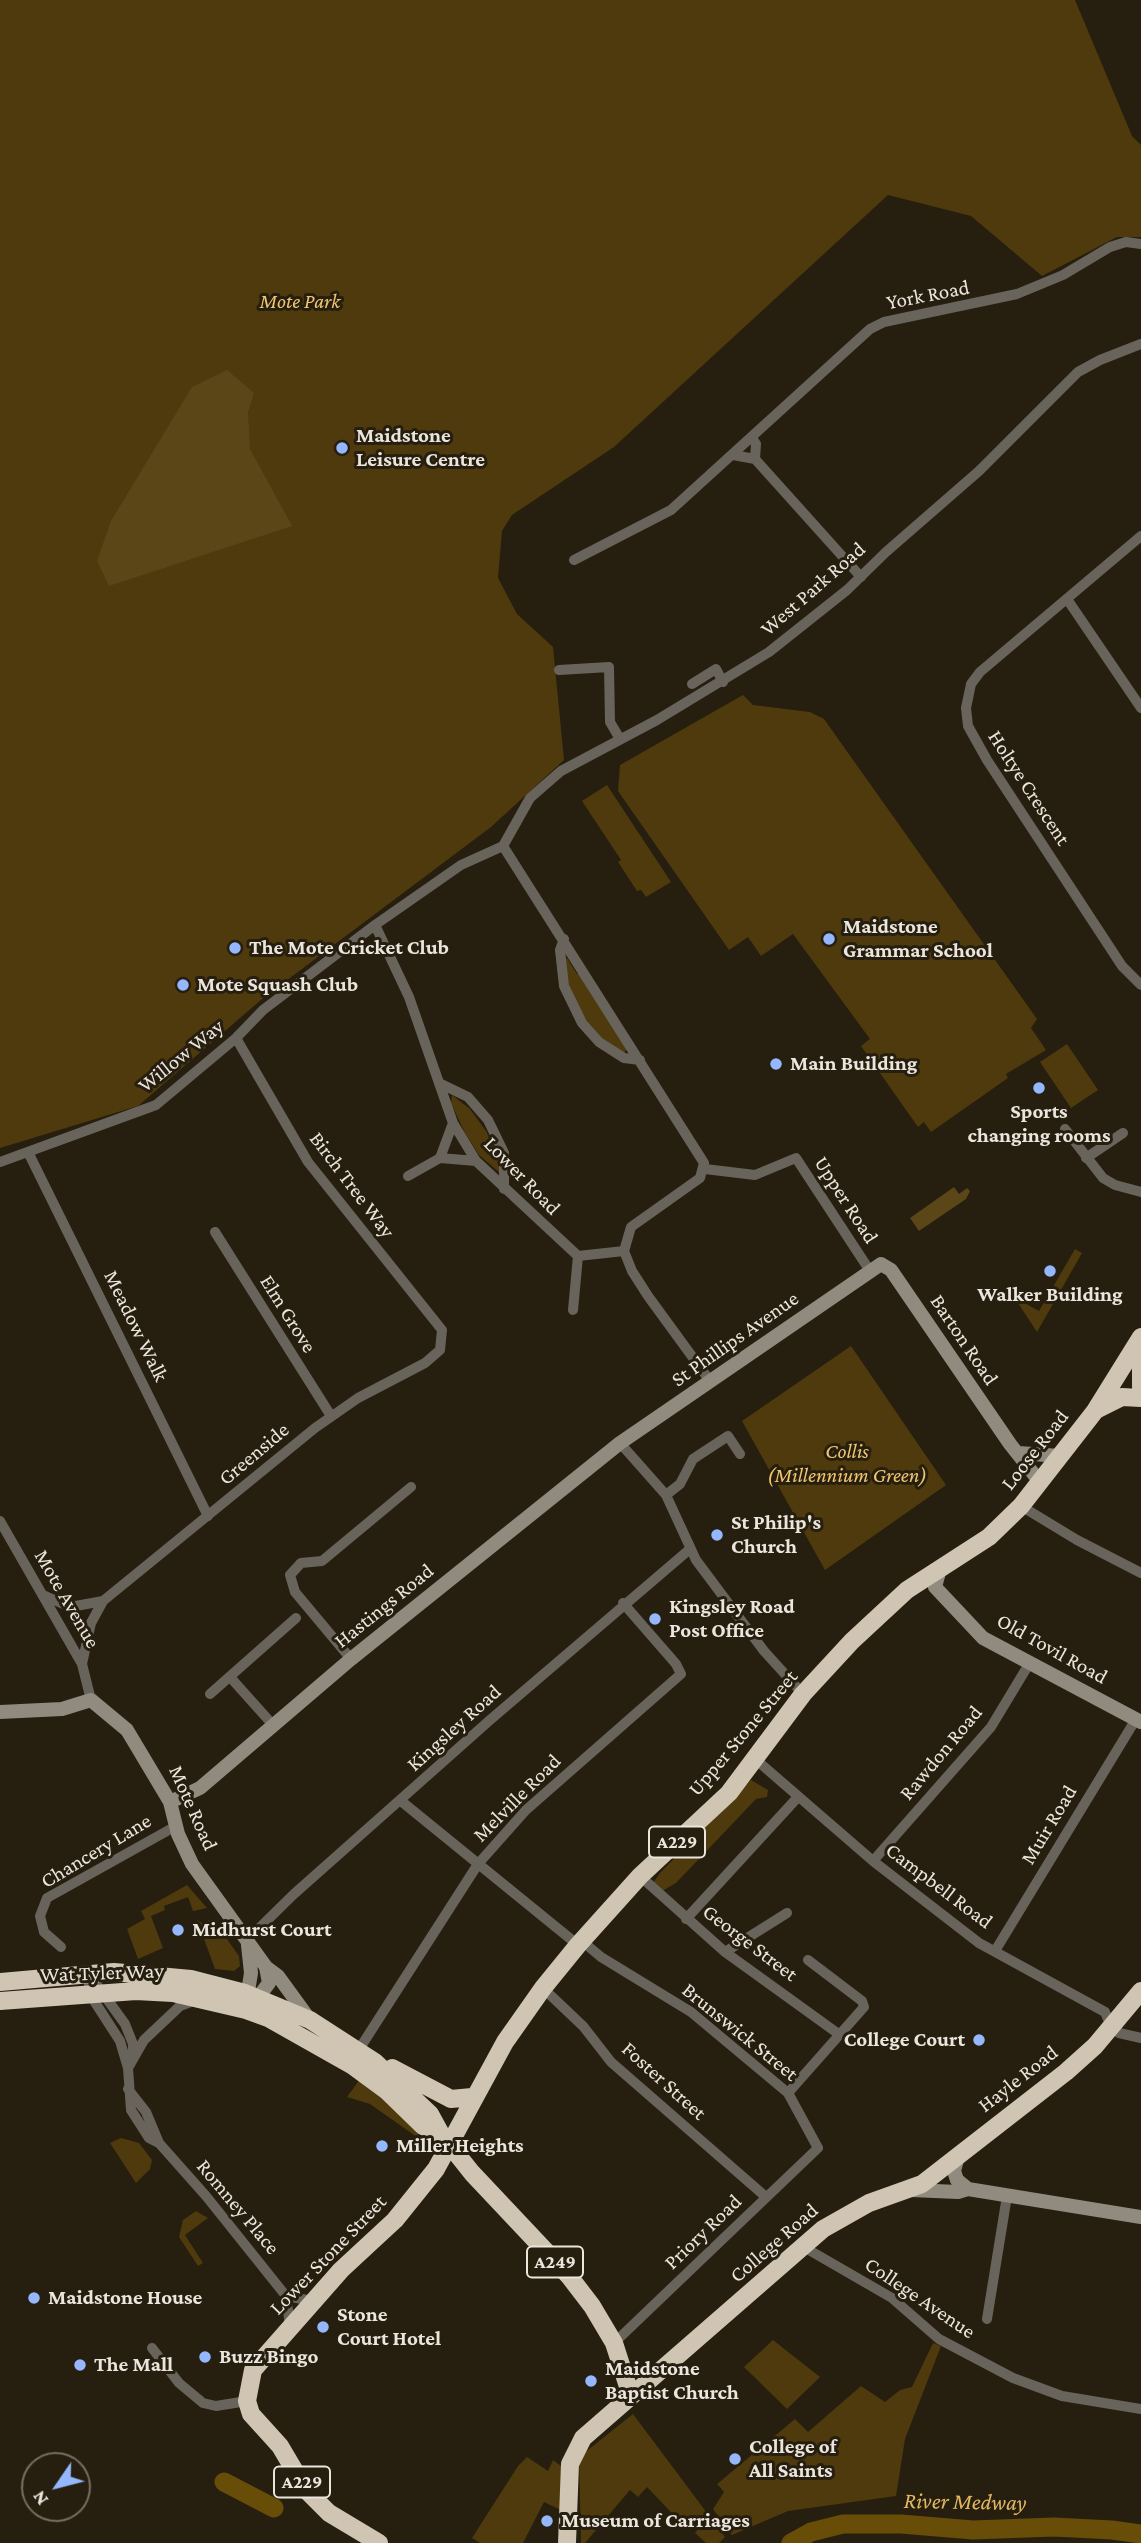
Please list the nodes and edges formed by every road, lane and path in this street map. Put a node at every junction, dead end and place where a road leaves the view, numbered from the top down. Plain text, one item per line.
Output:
1 (1141, 244) edge
2 (1141, 344) edge
3 (752, 438) junction
4 (733, 455) junction
5 (755, 459) junction
6 (1141, 536) edge
7 (574, 560) dead end
8 (861, 577) junction
9 (1067, 600) junction
10 (559, 670) dead end
11 (723, 682) junction
12 (692, 684) dead end
13 (1141, 708) edge
14 (620, 739) junction
15 (503, 846) junction
16 (374, 925) junction
17 (564, 939) junction
18 (1141, 985) edge
19 (236, 1038) junction
20 (640, 1060) junction
21 (439, 1083) junction
22 (453, 1123) junction
23 (1065, 1129) dead end
24 (1123, 1133) dead end
25 (29, 1154) junction
26 (440, 1158) junction
27 (1087, 1158) junction
28 (476, 1161) junction
29 (0, 1162) edge
30 (705, 1169) junction
31 (408, 1176) dead end
32 (504, 1189) junction
33 (1141, 1192) edge
34 (215, 1231) dead end
35 (624, 1251) junction
36 (578, 1256) junction
37 (870, 1271) junction
38 (573, 1310) dead end
39 (1141, 1337) edge
40 (440, 1350) joint
41 (1141, 1360) edge
42 (710, 1381) junction
43 (1141, 1387) edge
44 (1141, 1398) edge
45 (1095, 1411) junction
46 (331, 1416) junction
47 (621, 1441) junction
48 (1019, 1453) junction
49 (740, 1454) dead end
50 (1060, 1456) junction
51 (1040, 1482) junction
52 (411, 1487) dead end
53 (666, 1495) junction
54 (1021, 1506) junction
55 (208, 1516) junction
56 (0, 1521) edge
57 (690, 1549) junction
58 (940, 1569) junction
59 (1141, 1573) edge
60 (42, 1595) junction
61 (103, 1601) junction
62 (623, 1603) junction
63 (296, 1618) dead end
64 (351, 1659) junction
65 (82, 1664) junction
66 (1029, 1664) junction
67 (230, 1677) junction
68 (210, 1694) dead end
69 (803, 1694) junction
70 (91, 1700) junction
71 (0, 1712) edge
72 (1139, 1720) edge
73 (273, 1725) junction
74 (754, 1758) junction
75 (799, 1797) junction
76 (401, 1801) junction
77 (170, 1802) junction
78 (176, 1826) junction
79 (873, 1861) junction
80 (478, 1864) junction
81 (640, 1876) junction
82 (787, 1913) dead end
83 (686, 1919) junction
84 (247, 1940) junction
85 (580, 1943) junction
86 (61, 1947) dead end
87 (995, 1951) junction
88 (726, 1952) junction
89 (808, 1960) dead end
90 (266, 1967) junction
91 (89, 1974) junction
92 (0, 1982) edge
93 (543, 1988) junction
94 (1141, 1991) edge
95 (93, 1996) junction
96 (197, 1999) junction
97 (250, 2000) junction
98 (0, 2001) edge
99 (310, 2020) junction
100 (1111, 2027) junction
101 (840, 2035) junction
102 (1141, 2038) edge
103 (358, 2051) junction
104 (133, 2058) junction
105 (375, 2062) junction
106 (128, 2068) junction
107 (128, 2088) junction
108 (788, 2094) junction
109 (472, 2097) junction
110 (446, 2140) junction
111 (159, 2143) junction
112 (818, 2148) joint
113 (958, 2156) junction
114 (968, 2189) junction
115 (911, 2190) junction
116 (1007, 2196) junction
117 (766, 2197) junction
118 (1141, 2217) edge
119 (802, 2246) junction
120 (286, 2296) junction
121 (313, 2301) junction
122 (987, 2319) dead end
123 (290, 2326) junction
124 (614, 2343) junction
125 (152, 2348) dead end
126 (631, 2396) junction
127 (247, 2400) junction
128 (1141, 2409) edge
129 (379, 2543) edge
130 (567, 2543) edge

1 - 3 street, York Road
2 - 8 street, West Park Road
3 - 4 street, York Road
3 - 5 street
4 - 5 street
4 - 7 street, York Road
5 - 8 street
6 - 9 street, Holtye Crescent
8 - 11 street, West Park Road
9 - 13 street
9 - 18 street, Holtye Crescent
10 - 14 street
11 - 12 street
11 - 14 street, West Park Road
14 - 15 street, West Park Road
15 - 16 street, Willow Way
15 - 17 street
16 - 19 street, Willow Way
16 - 21 street, Lower Road
17 - 20 street
17 - 20 street
19 - 25 street, Willow Way
19 - 40 street, Birch Tree Way
20 - 30 street
21 - 22 street, Lower Road
21 - 32 street
22 - 26 street
22 - 28 street, Lower Road
23 - 27 street
24 - 27 street
25 - 29 street, Willow Way
25 - 55 street, Meadow Walk
26 - 28 street
26 - 31 street
27 - 33 street
28 - 32 street, Lower Road
30 - 35 street
30 - 37 street, Upper Road
32 - 36 street, Lower Road
34 - 46 street, Elm Grove
35 - 36 street
35 - 42 street
36 - 38 street
37 - 42 street, St Phillips Avenue
37 - 48 street, Barton Road
39 - 45 highway, Loose Road / A229
40 - 46 street, Greenside
41 - 43 highway
42 - 47 street, St Phillips Avenue
44 - 45 highway, A229
45 - 50 highway, Loose Road / A229
46 - 55 street, Greenside
47 - 53 street
47 - 64 street, Hastings Road
48 - 50 street
48 - 51 street, Barton Road
49 - 53 street
50 - 51 highway, Loose Road / A229
51 - 54 highway, Loose Road / A229
52 - 64 street
53 - 57 street
54 - 58 highway, Loose Road / A229
54 - 59 street
55 - 61 street, Greenside
56 - 60 street, Mote Avenue
57 - 62 street, Kingsley Road
57 - 69 street
58 - 66 street, Old Tovil Road
58 - 69 highway, Upper Stone Street / A229
60 - 61 street
60 - 65 street, Mote Avenue
61 - 65 street, Greenside
62 - 76 street, Kingsley Road
62 - 80 street, Melville Road
63 - 67 street
64 - 73 street, Hastings Road
65 - 70 street, Mote Avenue
66 - 72 street, Old Tovil Road
66 - 79 street, Rawdon Road
67 - 68 street
67 - 73 street
69 - 74 highway, Upper Stone Street / A229
70 - 71 street
70 - 77 street, Mote Road
72 - 87 street, Muir Road
73 - 77 street, Hastings Road
74 - 75 street, Campbell Road
74 - 81 highway, Upper Stone Street / A229
75 - 79 street, Campbell Road
75 - 83 street
76 - 80 street, Brunswick Street
76 - 84 street, Kingsley Road
77 - 78 street, Mote Road
78 - 84 street, Mote Road
78 - 86 street, Chancery Lane
79 - 87 street, Campbell Road
80 - 85 street, Brunswick Street
80 - 103 street, Melville Road
81 - 83 street, George Street
81 - 85 highway, Upper Stone Street / A229
82 - 88 street
83 - 88 street, George Street
84 - 90 street, Mote Road
84 - 97 street
85 - 93 highway, Upper Stone Street / A229
85 - 108 street, Brunswick Street
87 - 100 street, Campbell Road
88 - 101 street, George Street
89 - 101 street
90 - 97 street
90 - 99 street, Mote Road
91 - 92 highway, Wat Tyler Way / A249
91 - 95 street, Romney Place
91 - 95 street
91 - 97 highway, Wat Tyler Way / A249
93 - 109 highway, Upper Stone Street / A229
93 - 117 street, Foster Street
94 - 100 highway, Hayle Road
95 - 96 highway, Wat Tyler Way / A249
95 - 98 highway, Wat Tyler Way / A249
95 - 104 street, Romney Place
95 - 106 street, Romney Place
96 - 97 highway, Wat Tyler Way / A249
96 - 104 street
97 - 99 highway, Mote Road / A249
97 - 110 highway, A249
99 - 103 highway, Mote Road / A249
100 - 102 street
100 - 113 highway, Hayle Road
101 - 108 street
103 - 105 highway, Mote Road / A249
104 - 106 street, Romney Place
105 - 109 highway, A249
105 - 110 highway, Mote Road / A249
106 - 107 street, Romney Place
107 - 111 street, Romney Place
107 - 111 street, Romney Place
108 - 112 street, Brunswick Street
109 - 110 highway, Upper Stone Street / A229
110 - 121 highway, Lower Stone Street / A229
110 - 124 highway, A249
111 - 120 street, Romney Place
112 - 117 street, Priory Road
113 - 114 street
113 - 115 highway, Hayle Road
114 - 115 street, College Road
114 - 116 street, College Road
115 - 119 highway, College Road
116 - 118 street, College Road
116 - 122 street
117 - 124 street, Priory Road
119 - 126 highway, College Road
119 - 128 street, College Avenue
120 - 121 street
120 - 123 street
121 - 123 highway, Lower Stone Street / A229
123 - 127 highway, Lower Stone Street / A229
124 - 126 highway, A249
125 - 127 street
126 - 130 highway, College Road
127 - 129 highway, A229

